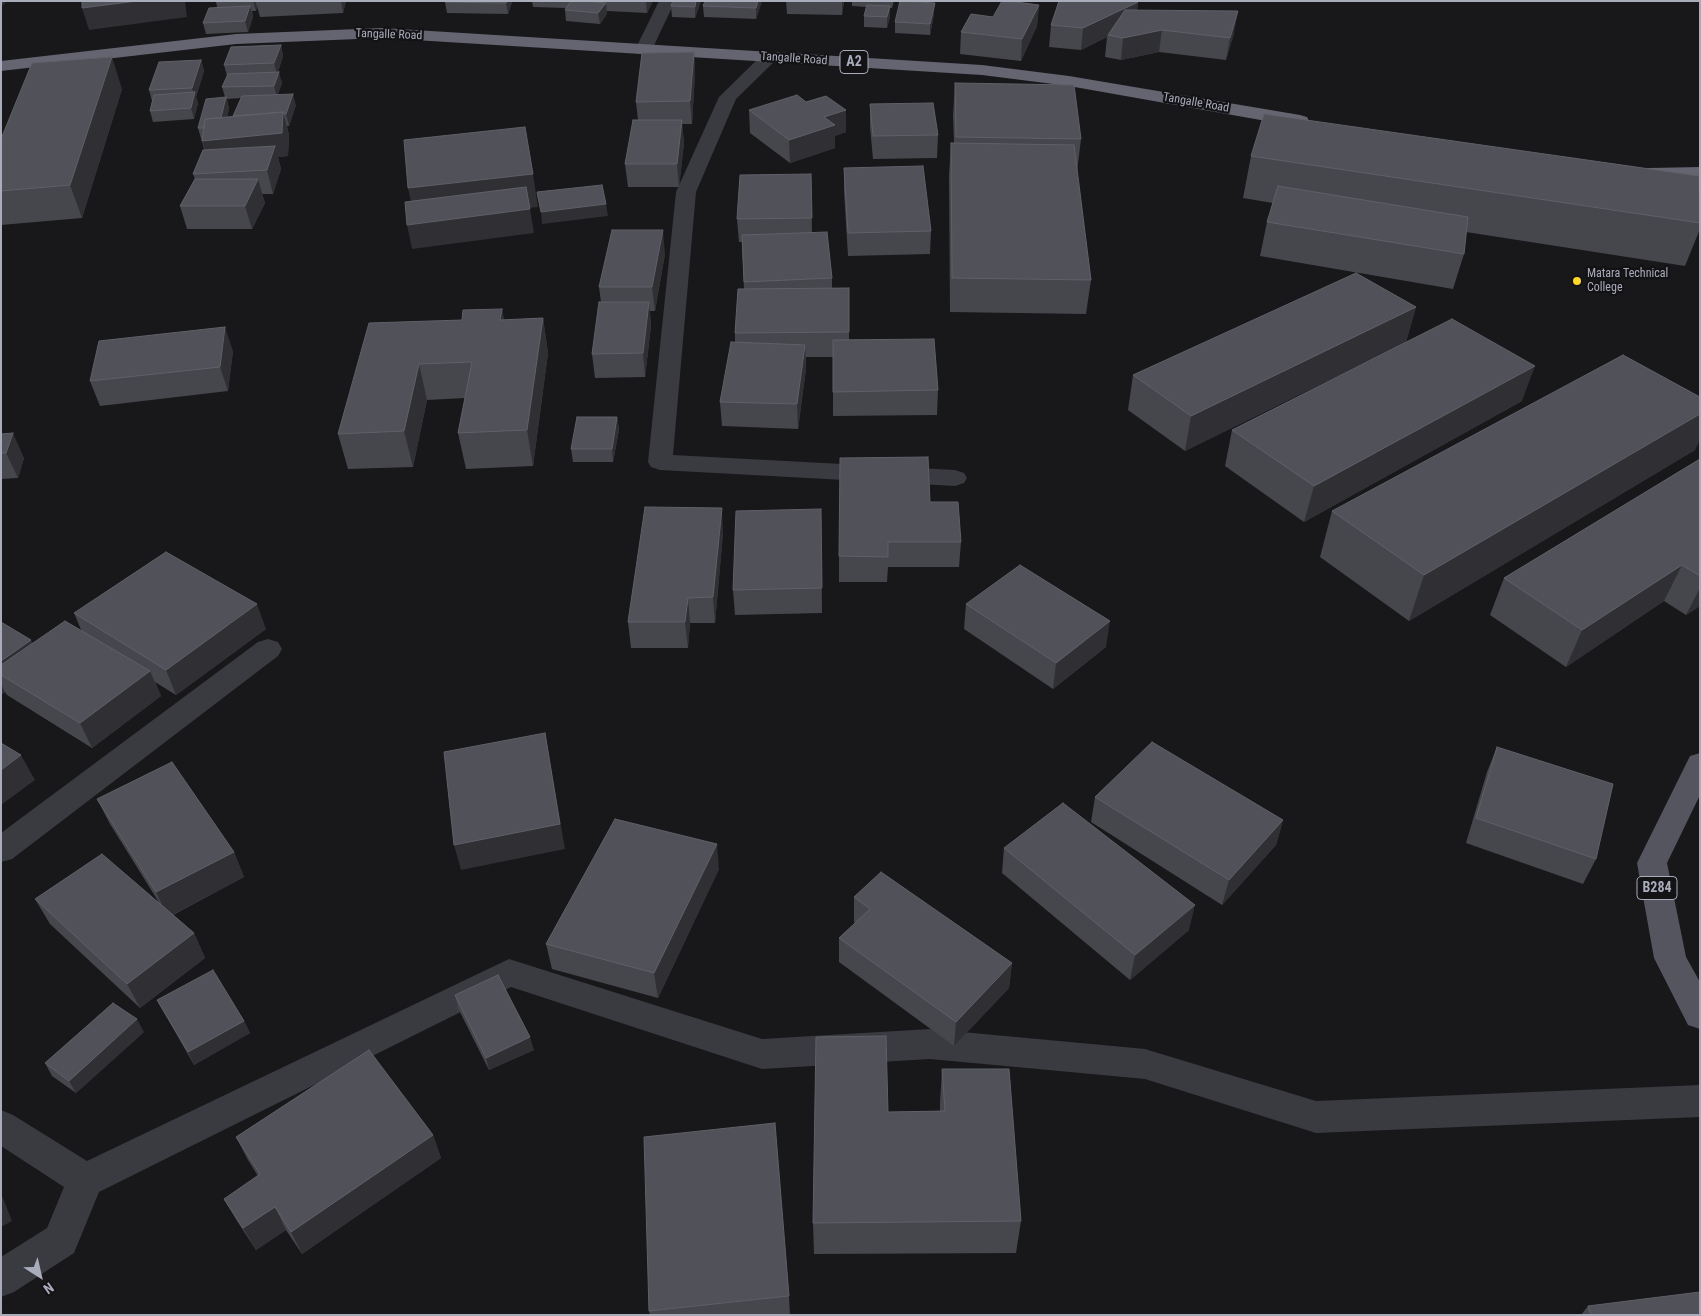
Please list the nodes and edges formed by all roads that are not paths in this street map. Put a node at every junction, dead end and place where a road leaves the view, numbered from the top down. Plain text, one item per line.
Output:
1 (667, 1) edge
2 (644, 50) junction
3 (770, 57) junction
4 (1, 66) edge
5 (1313, 124) edge
6 (1633, 173) edge
7 (1700, 173) edge
8 (955, 478) dead end
9 (268, 649) dead end
10 (1700, 764) edge
11 (1, 850) edge
12 (1700, 1015) edge
13 (1700, 1102) edge
14 (1, 1126) edge
15 (85, 1180) junction
16 (1, 1279) edge

1 - 2 street
2 - 3 highway, Tangalle Road / A2
2 - 4 highway, Tangalle Road / A2
3 - 5 highway, Tangalle Road / A2
3 - 8 street
6 - 7 highway
9 - 11 street
10 - 12 main road, B284
13 - 15 street
14 - 15 street
15 - 16 street

